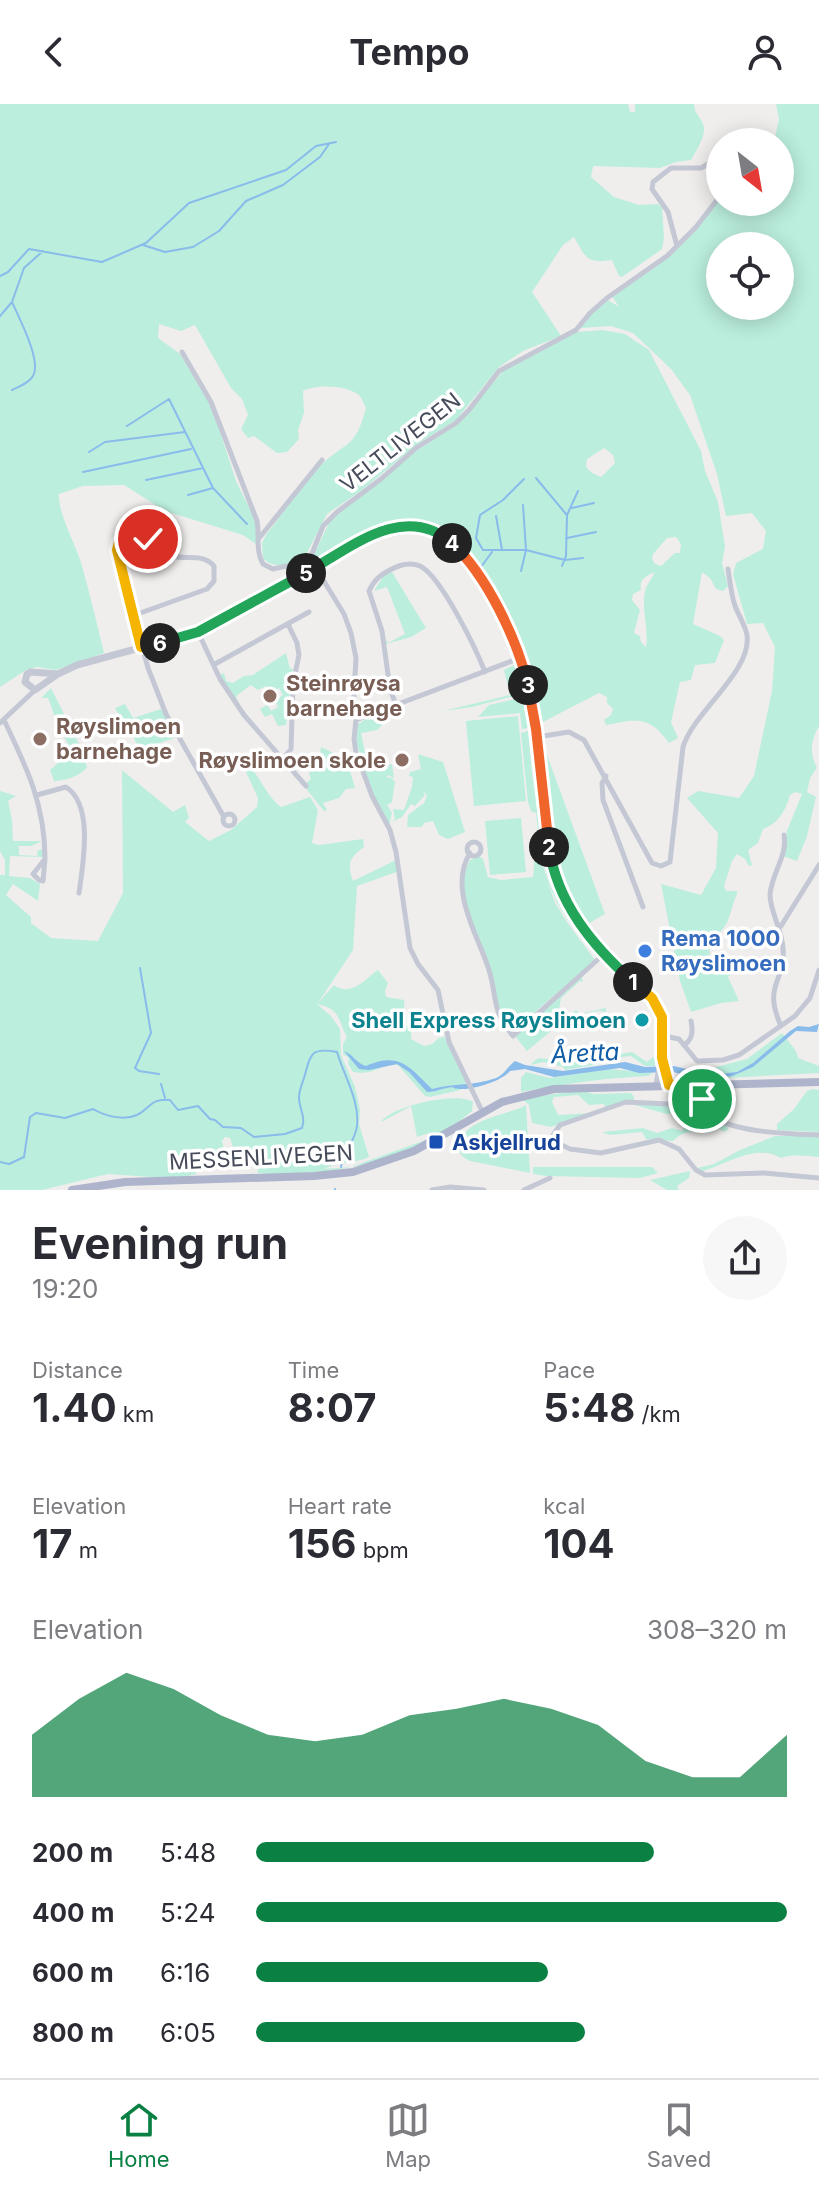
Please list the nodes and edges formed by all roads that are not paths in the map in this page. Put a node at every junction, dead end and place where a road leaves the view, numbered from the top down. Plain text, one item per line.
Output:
1 (706, 165) edge
2 (706, 213) edge
3 (677, 247) junction
4 (182, 352) dead end
5 (322, 460) dead end
6 (260, 538) junction
7 (314, 567) junction
8 (728, 569) dead end
9 (309, 612) dead end
10 (132, 616) junction
11 (288, 624) junction
12 (198, 632) junction
13 (141, 647) junction
14 (520, 658) junction
15 (215, 664) junction
16 (485, 672) junction
17 (58, 674) junction
18 (35, 690) junction
19 (396, 705) junction
20 (356, 720) junction
21 (2, 722) edge
22 (537, 737) junction
23 (283, 759) junction
24 (606, 776) junction
25 (306, 786) dead end
26 (37, 795) junction
27 (224, 817) dead end
28 (784, 835) dead end
29 (470, 853) dead end
30 (45, 859) dead end
31 (819, 865) edge
32 (79, 893) dead end
33 (643, 907) dead end
34 (780, 927) junction
35 (604, 954) junction
36 (819, 970) edge
37 (691, 1021) dead end
38 (781, 1026) junction
39 (663, 1036) junction
40 (684, 1045) junction
41 (662, 1058) junction
42 (819, 1082) edge
43 (701, 1084) junction
44 (657, 1085) junction
45 (669, 1085) junction
46 (482, 1111) junction
47 (711, 1115) junction
48 (819, 1135) edge
49 (550, 1178) dead end
50 (819, 1178) edge
51 (120, 1186) edge
52 (72, 1190) edge
53 (432, 1190) edge
54 (484, 1190) edge
55 (524, 1190) edge

1 - 3 street
2 - 3 street, VELTLIVEGEN
3 - 7 street, VELTLIVEGEN
4 - 6 street
5 - 6 street
6 - 7 street
7 - 12 street
7 - 14 street
7 - 20 street
8 - 24 street
9 - 11 street
10 - 10 street
10 - 13 street
11 - 15 street
11 - 23 street
12 - 13 street
12 - 15 street
13 - 17 street
13 - 27 street
14 - 16 street
14 - 22 street
15 - 23 street
16 - 19 street
16 - 19 street
17 - 18 street
17 - 18 street
18 - 21 street
19 - 20 street
20 - 46 street
21 - 26 street
22 - 24 street
22 - 35 street
23 - 25 street
24 - 33 street
26 - 30 street
26 - 32 street
28 - 34 street
29 - 35 street
31 - 34 street
34 - 38 street
35 - 39 street
36 - 38 street
37 - 40 street
38 - 40 street
39 - 40 street
39 - 41 street
41 - 44 street
41 - 45 street
42 - 43 main road, MESSENLIVEGEN
43 - 45 main road, MESSENLIVEGEN
43 - 47 street
44 - 45 main road, MESSENLIVEGEN
44 - 46 main road, MESSENLIVEGEN
46 - 51 main road, MESSENLIVEGEN
47 - 48 street
47 - 50 street
49 - 55 street
51 - 52 main road, MESSENLIVEGEN
53 - 54 street

